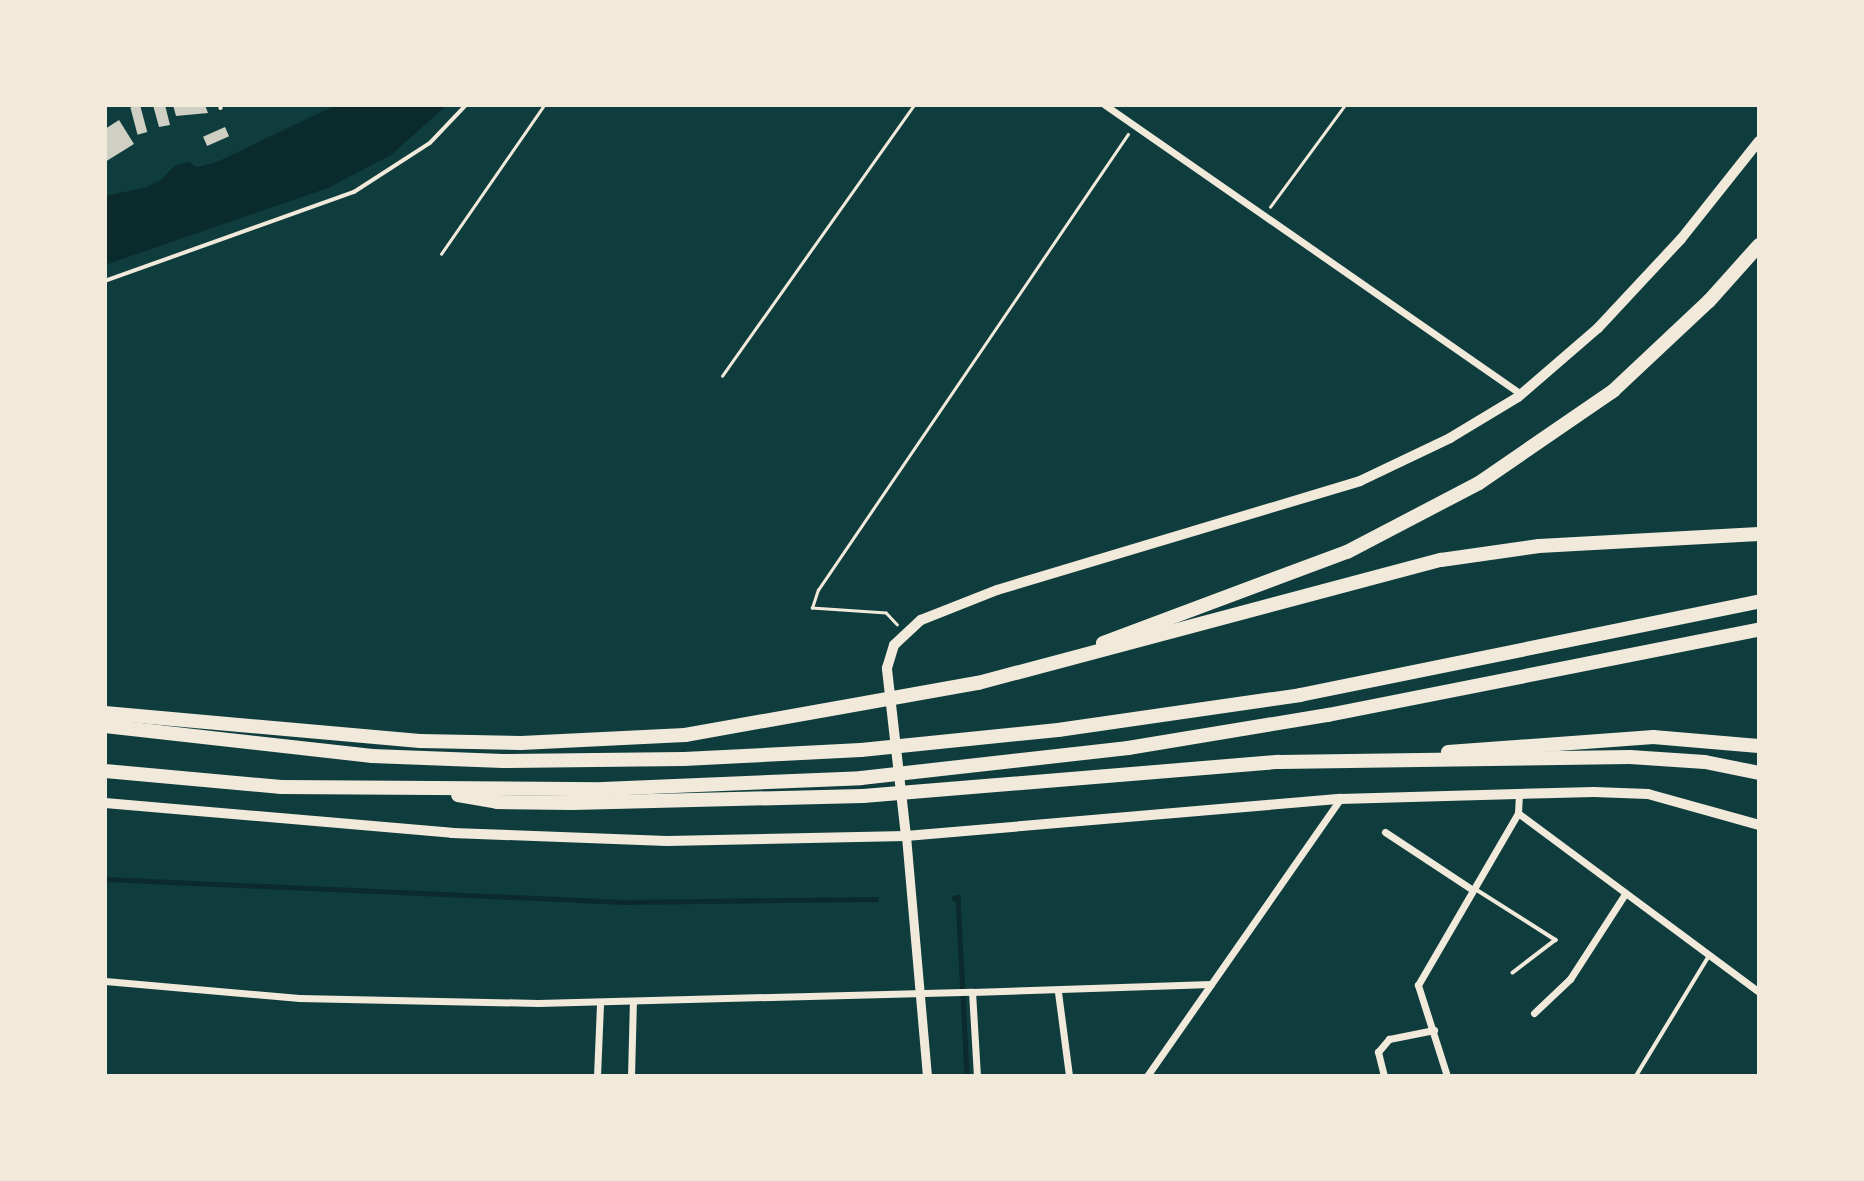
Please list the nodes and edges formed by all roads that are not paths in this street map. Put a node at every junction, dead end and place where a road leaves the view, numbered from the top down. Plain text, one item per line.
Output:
1 (466, 105) edge
2 (1105, 105) edge
3 (1759, 141) edge
4 (1759, 245) edge
5 (105, 281) edge
6 (1521, 394) junction
7 (1759, 534) edge
8 (1759, 602) edge
9 (1759, 630) edge
10 (978, 683) junction
11 (105, 713) edge
12 (105, 726) edge
13 (1759, 746) edge
14 (1349, 762) junction
15 (105, 771) edge
16 (1759, 773) edge
17 (416, 787) junction
18 (1340, 799) junction
19 (1520, 799) junction
20 (105, 803) edge
21 (1518, 813) junction
22 (1759, 825) edge
23 (1385, 832) dead end
24 (906, 835) junction
25 (1474, 889) junction
26 (1625, 894) junction
27 (1709, 956) junction
28 (1513, 974) dead end
29 (105, 981) edge
30 (1211, 984) junction
31 (920, 991) junction
32 (972, 992) junction
33 (1058, 992) junction
34 (1759, 992) edge
35 (634, 1001) junction
36 (600, 1003) junction
37 (1534, 1013) dead end
38 (1434, 1030) junction
39 (597, 1076) edge
40 (631, 1076) edge
41 (928, 1076) edge
42 (977, 1076) edge
43 (1069, 1076) edge
44 (1147, 1076) edge
45 (1384, 1076) edge
46 (1447, 1076) edge
47 (1636, 1076) edge

1 - 5 lane
2 - 6 street
3 - 6 main road
4 - 10 highway
6 - 24 main road
7 - 10 highway
8 - 12 highway
9 - 17 highway
10 - 11 highway
13 - 14 highway
14 - 16 highway
14 - 17 highway
15 - 17 highway
18 - 19 main road
18 - 24 main road
18 - 30 street
19 - 21 street
19 - 22 main road
20 - 24 main road
21 - 25 street
21 - 26 street
23 - 25 street
24 - 31 street
25 - 28 lane
25 - 38 street
26 - 27 street
26 - 37 street
27 - 34 street
27 - 47 lane
29 - 36 street
30 - 33 street
30 - 44 street
31 - 32 street
31 - 35 street
31 - 41 street
32 - 33 street
32 - 42 street
33 - 43 street
35 - 36 street
35 - 40 street
36 - 39 street
38 - 45 street
38 - 46 street

